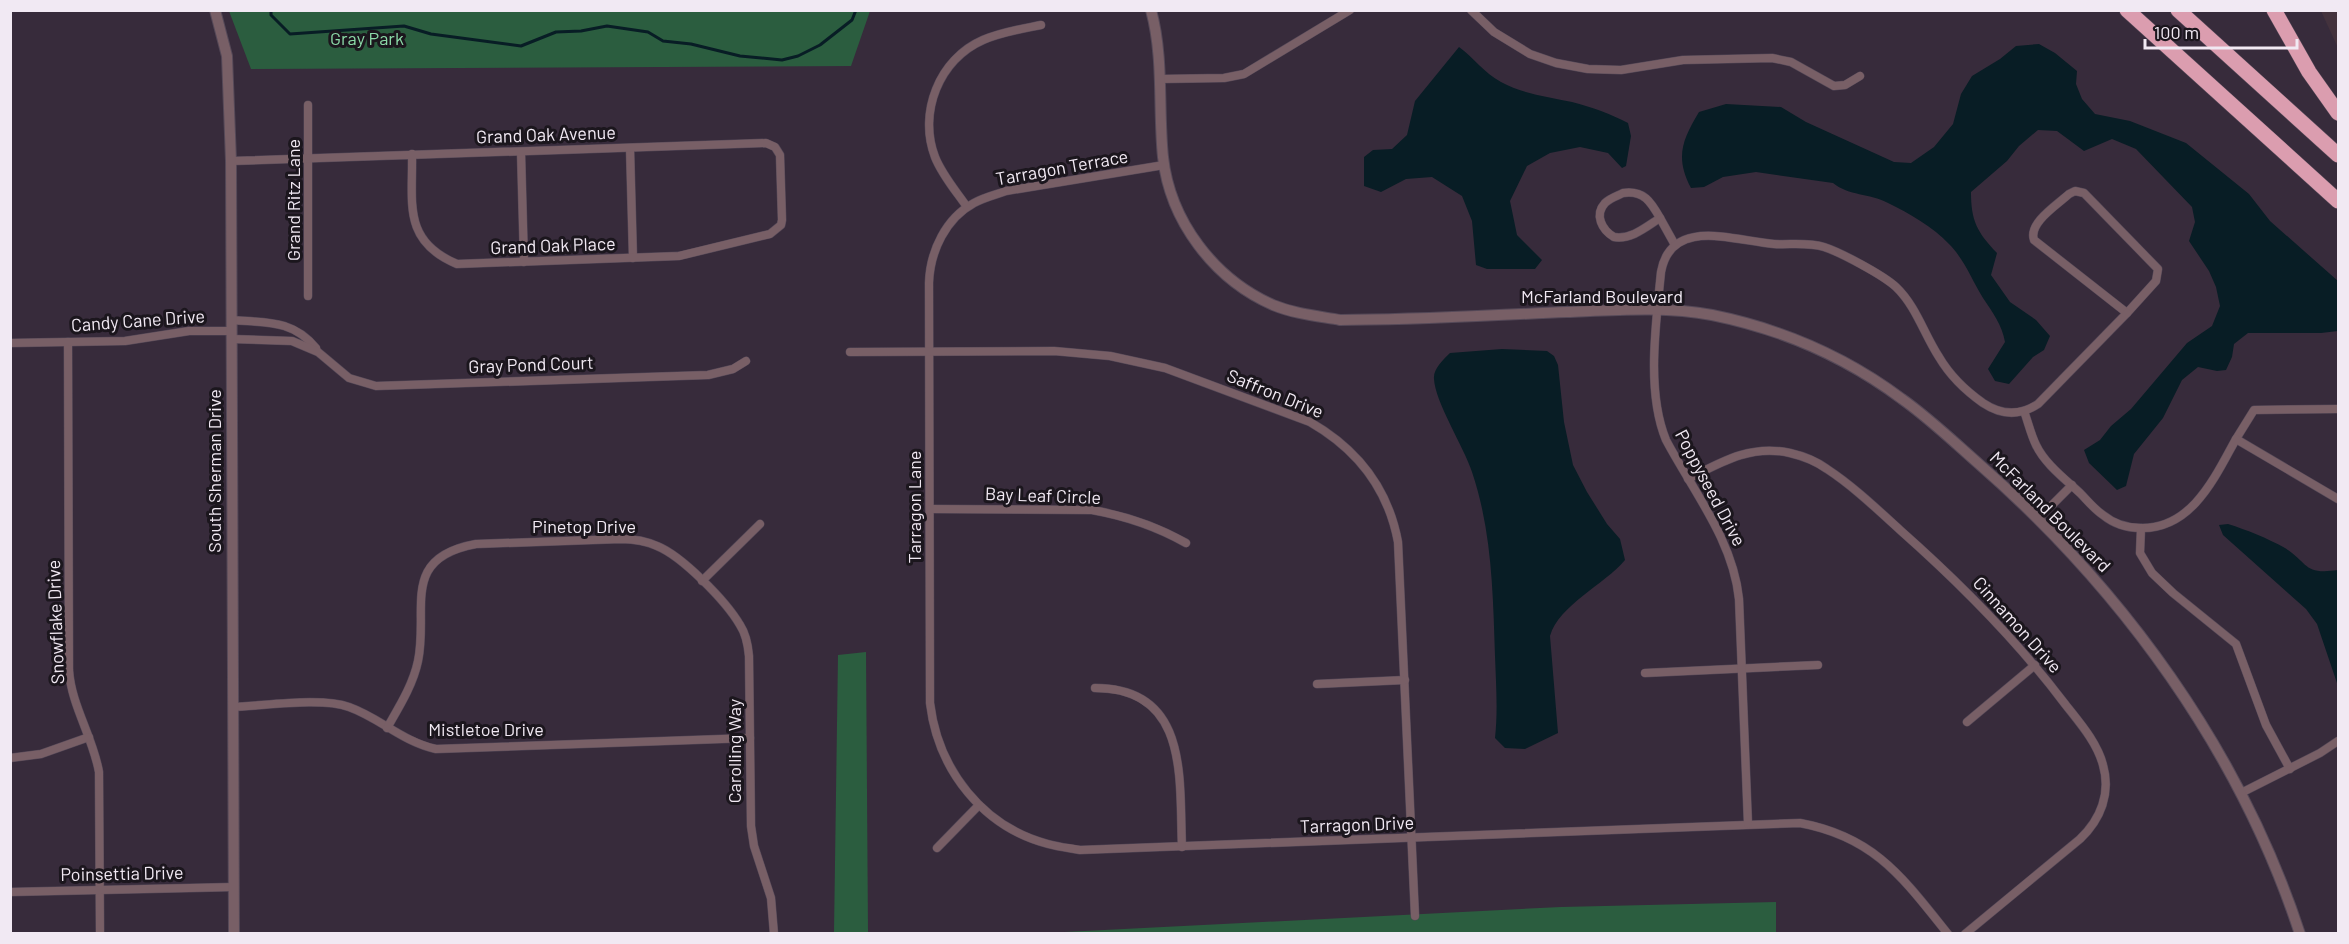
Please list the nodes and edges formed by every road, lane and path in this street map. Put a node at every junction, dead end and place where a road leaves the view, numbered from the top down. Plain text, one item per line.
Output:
1 (215, 10) edge
2 (1151, 10) edge
3 (1350, 10) edge
4 (1471, 10) edge
5 (2127, 10) edge
6 (2178, 10) edge
7 (2274, 10) edge
8 (1041, 25) dead end
9 (1860, 76) dead end
10 (1160, 79) junction
11 (308, 105) dead end
12 (2338, 113) edge
13 (630, 148) junction
14 (521, 152) junction
15 (412, 154) junction
16 (2338, 155) edge
17 (309, 157) junction
18 (231, 161) junction
19 (1164, 165) junction
20 (2338, 201) edge
21 (967, 207) junction
22 (1660, 218) junction
23 (776, 230) joint
24 (1675, 245) junction
25 (633, 258) junction
26 (524, 262) junction
27 (308, 296) dead end
28 (1658, 310) junction
29 (2127, 313) junction
30 (231, 330) junction
31 (68, 342) junction
32 (10, 343) edge
33 (850, 352) dead end
34 (929, 352) junction
35 (323, 356) junction
36 (746, 361) dead end
37 (2338, 409) edge
38 (2024, 411) junction
39 (2236, 439) junction
40 (1688, 479) junction
41 (2072, 485) junction
42 (2338, 499) edge
43 (930, 509) junction
44 (2038, 519) junction
45 (760, 524) dead end
46 (2141, 528) junction
47 (1186, 543) dead end
48 (702, 581) junction
49 (1818, 665) dead end
50 (2035, 665) junction
51 (1741, 668) junction
52 (1645, 673) dead end
53 (1405, 680) junction
54 (1317, 684) dead end
55 (1095, 688) dead end
56 (233, 707) junction
57 (1967, 722) dead end
58 (387, 728) junction
59 (89, 737) junction
60 (750, 738) junction
61 (2338, 741) edge
62 (10, 758) edge
63 (2290, 769) junction
64 (2241, 793) junction
65 (979, 805) junction
66 (1748, 824) junction
67 (1411, 838) junction
68 (1182, 847) junction
69 (937, 848) dead end
70 (234, 887) junction
71 (100, 889) junction
72 (10, 892) edge
73 (1415, 916) dead end
74 (100, 933) edge
75 (234, 933) edge
76 (774, 933) edge
77 (1948, 933) edge
78 (1965, 933) edge
79 (2300, 933) edge

1 - 18 street, South Sherman Drive
2 - 10 street, McFarland Boulevard
3 - 10 street
4 - 9 street
5 - 20 highway
6 - 16 highway
7 - 12 highway
8 - 21 street
10 - 19 street, McFarland Boulevard
11 - 17 street, Grand Ritz Lane
13 - 14 street, Grand Oak Avenue
13 - 23 street, Grand Oak Avenue
13 - 25 street
14 - 15 street, Grand Oak Avenue
14 - 26 street
15 - 17 street, Grand Oak Avenue
15 - 26 street, Grand Oak Place
17 - 18 street, Grand Oak Avenue
17 - 27 street, Grand Ritz Lane
18 - 30 street, South Sherman Drive
19 - 21 street, Tarragon Terrace
19 - 28 street, McFarland Boulevard
21 - 34 street, Tarragon Lane
22 - 22 street
22 - 24 street
23 - 25 street, Grand Oak Place
24 - 28 street, Poppyseed Drive
24 - 38 street
25 - 26 street, Grand Oak Place
28 - 40 street, Poppyseed Drive
28 - 44 street, McFarland Boulevard
29 - 29 street
29 - 38 street
30 - 31 street, Candy Cane Drive
30 - 35 street, Gray Pond Court
30 - 35 street, Gray Pond Court
30 - 56 street, South Sherman Drive
31 - 32 street, Candy Cane Drive
31 - 59 street, Snowflake Drive
33 - 34 street, Saffron Drive
34 - 43 street, Tarragon Lane
34 - 53 street, Saffron Drive
35 - 36 street, Gray Pond Court
37 - 39 street
38 - 41 street
39 - 42 street
39 - 46 street
40 - 50 street, Cinnamon Drive
40 - 51 street, Poppyseed Drive
41 - 44 street
41 - 46 street
43 - 47 street, Bay Leaf Circle
43 - 65 street, Tarragon Lane
44 - 64 street, McFarland Boulevard
45 - 48 street
46 - 63 street
48 - 58 street, Pinetop Drive
48 - 60 street, Carolling Way
49 - 51 street
50 - 57 street
50 - 78 street, Cinnamon Drive
51 - 52 street
51 - 66 street, Poppyseed Drive
53 - 54 street
53 - 67 street, Saffron Drive
55 - 68 street
56 - 58 street, Mistletoe Drive
56 - 70 street, South Sherman Drive
58 - 60 street, Mistletoe Drive
59 - 62 street
59 - 71 street, Snowflake Drive
60 - 76 street, Carolling Way
61 - 63 street
63 - 64 street
64 - 79 street, McFarland Boulevard
65 - 68 street, Tarragon Drive
65 - 69 street
66 - 67 street, Tarragon Drive
66 - 77 street, Tarragon Drive
67 - 68 street, Tarragon Drive
67 - 73 street, Saffron Drive
70 - 71 street, Poinsettia Drive
70 - 75 street, South Sherman Drive
71 - 72 street, Poinsettia Drive
71 - 74 street, Snowflake Drive

